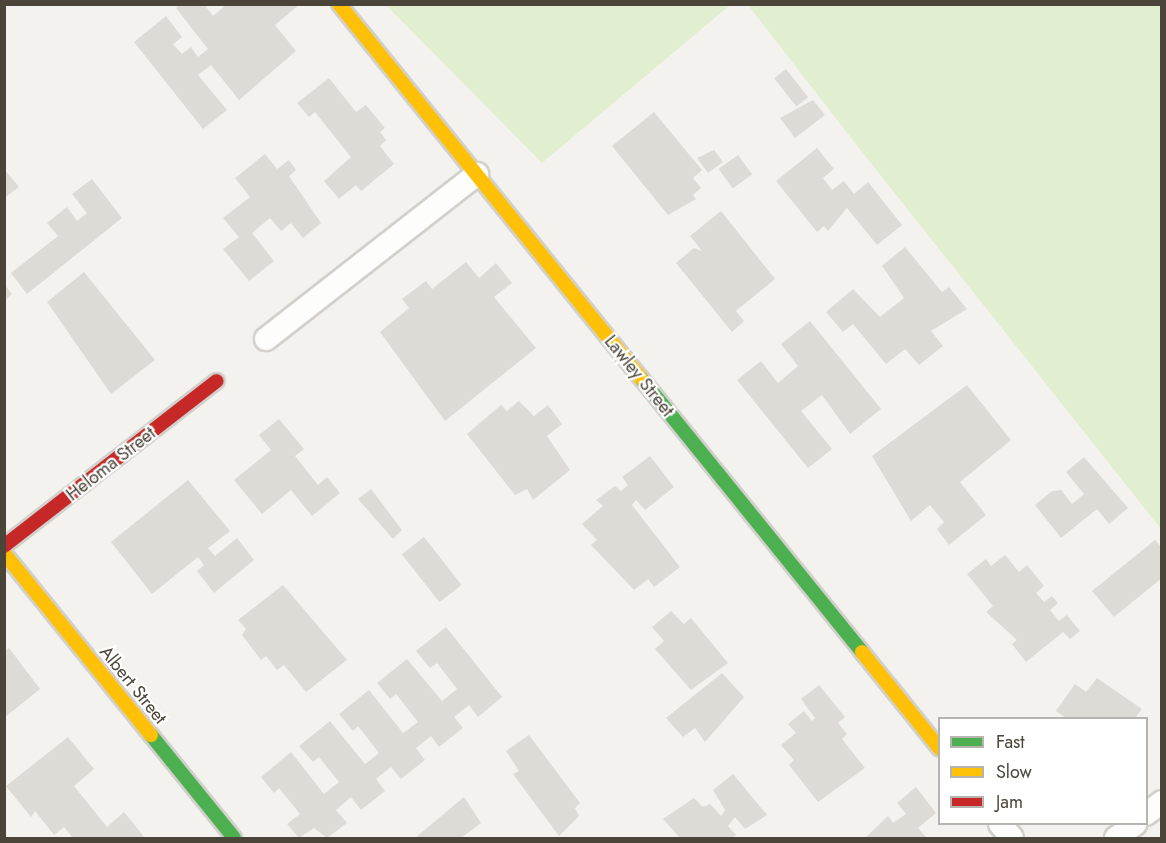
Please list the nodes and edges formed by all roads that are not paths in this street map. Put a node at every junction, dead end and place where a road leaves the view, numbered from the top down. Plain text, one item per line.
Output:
1 (339, 4) edge
2 (477, 174) junction
3 (266, 339) dead end
4 (217, 381) dead end
5 (4, 546) edge
6 (4, 553) edge
7 (938, 748) edge
8 (1161, 802) edge
9 (1148, 812) edge
10 (1001, 825) edge
11 (1134, 825) edge
12 (234, 838) edge
13 (1012, 838) edge
14 (1116, 838) edge

1 - 2 street, Lawley Street
2 - 3 street
2 - 7 street, Lawley Street
4 - 5 street, Heloma Street
6 - 12 street, Albert Street
8 - 9 street
10 - 13 street
11 - 14 street

